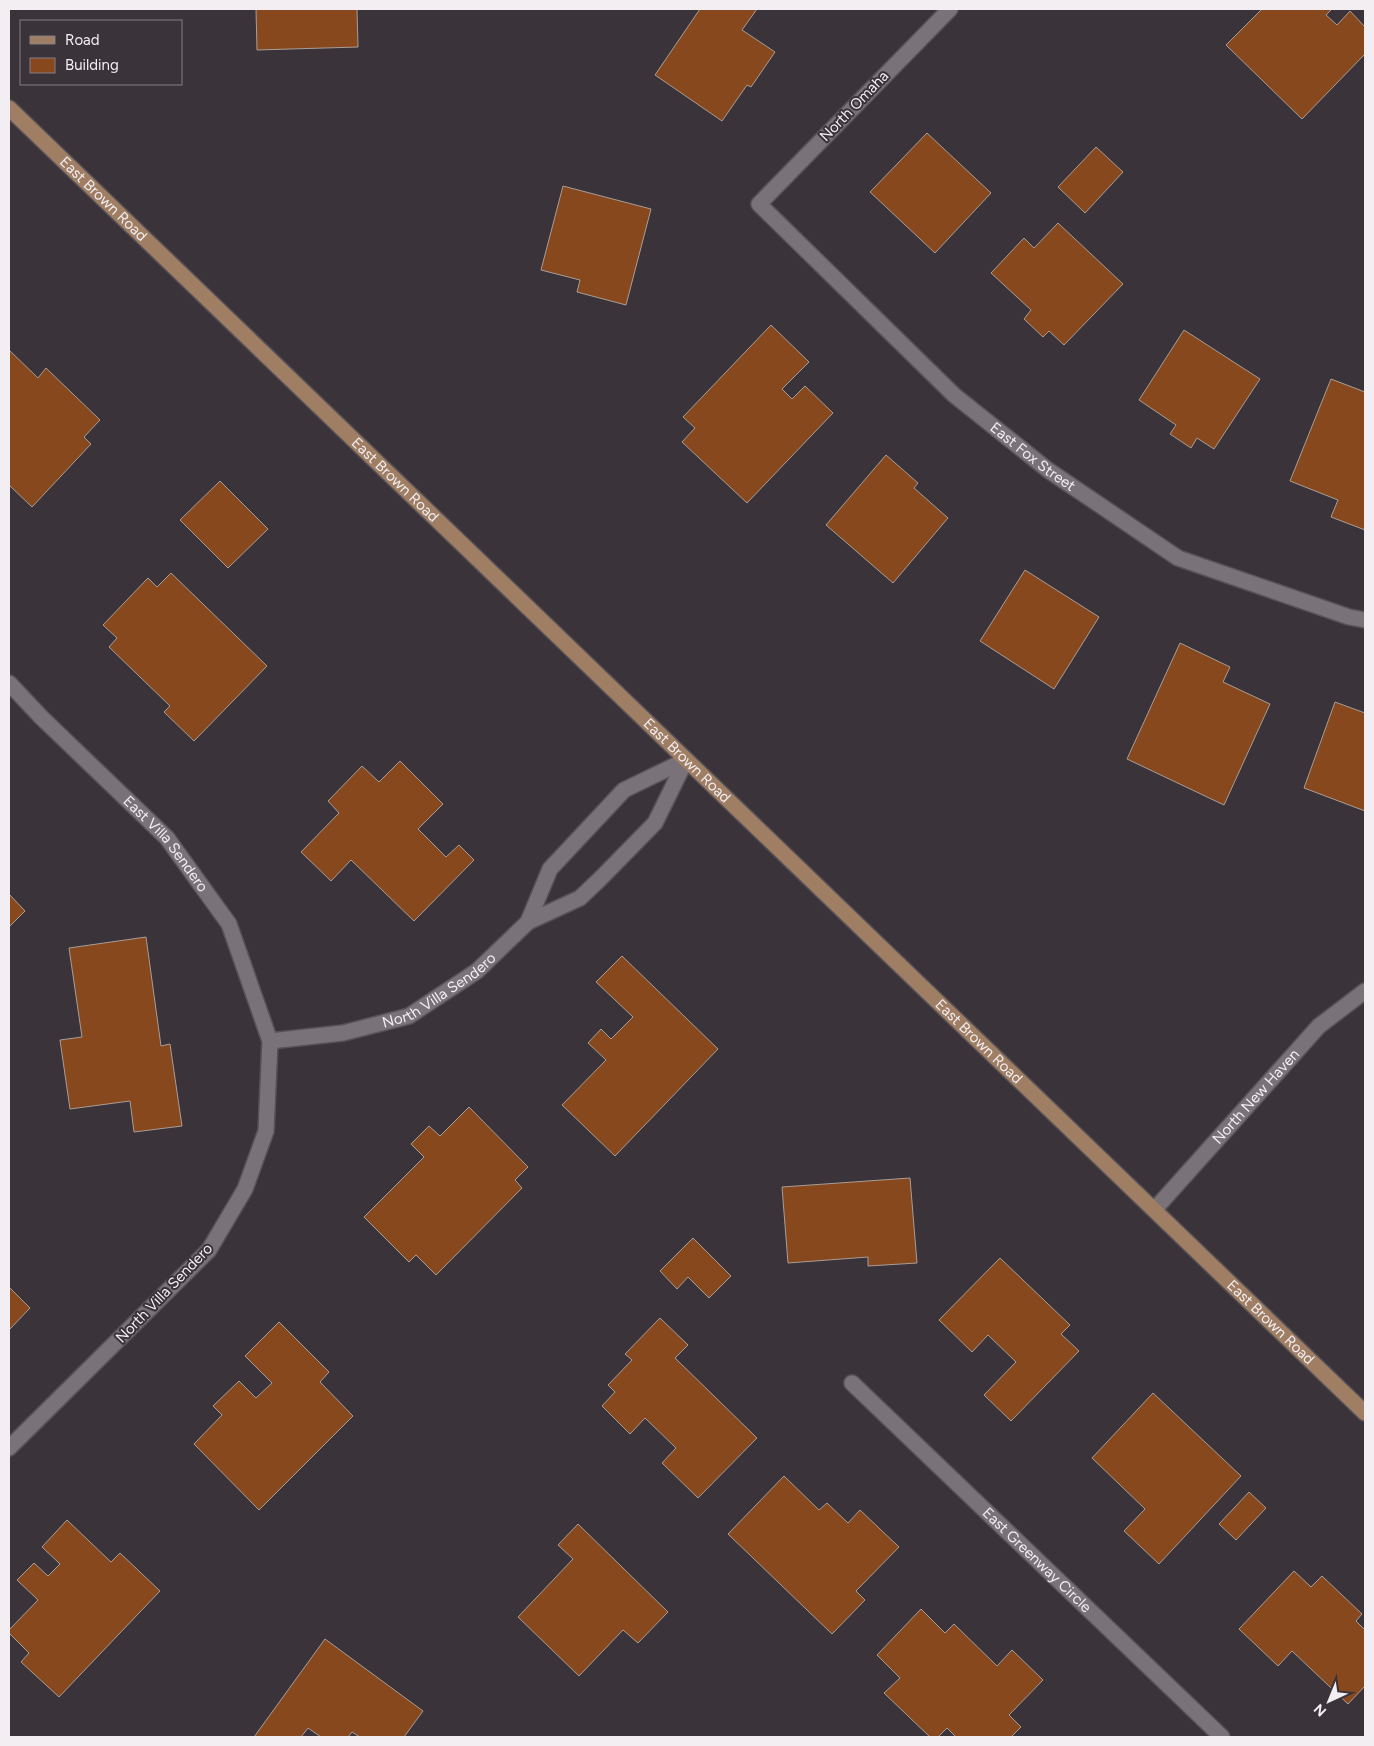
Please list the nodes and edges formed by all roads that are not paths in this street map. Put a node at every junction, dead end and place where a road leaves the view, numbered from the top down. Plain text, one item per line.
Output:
1 (950, 9) edge
2 (9, 108) edge
3 (759, 204) joint
4 (1365, 620) edge
5 (9, 683) edge
6 (686, 760) junction
7 (528, 922) junction
8 (1365, 991) edge
9 (270, 1041) junction
10 (1155, 1210) junction
11 (852, 1383) dead end
12 (1365, 1413) edge
13 (9, 1448) edge
14 (1222, 1737) edge

1 - 3 street, North Omaha
2 - 6 main road, East Brown Road
3 - 4 street, East Fox Street
5 - 9 street, East Villa Sendero
6 - 7 street, North Villa Sendero
6 - 7 street, North Villa Sendero
6 - 10 main road, East Brown Road
7 - 9 street, North Villa Sendero
8 - 10 street, North New Haven
9 - 13 street, North Villa Sendero
10 - 12 main road, East Brown Road
11 - 14 street, East Greenway Circle

